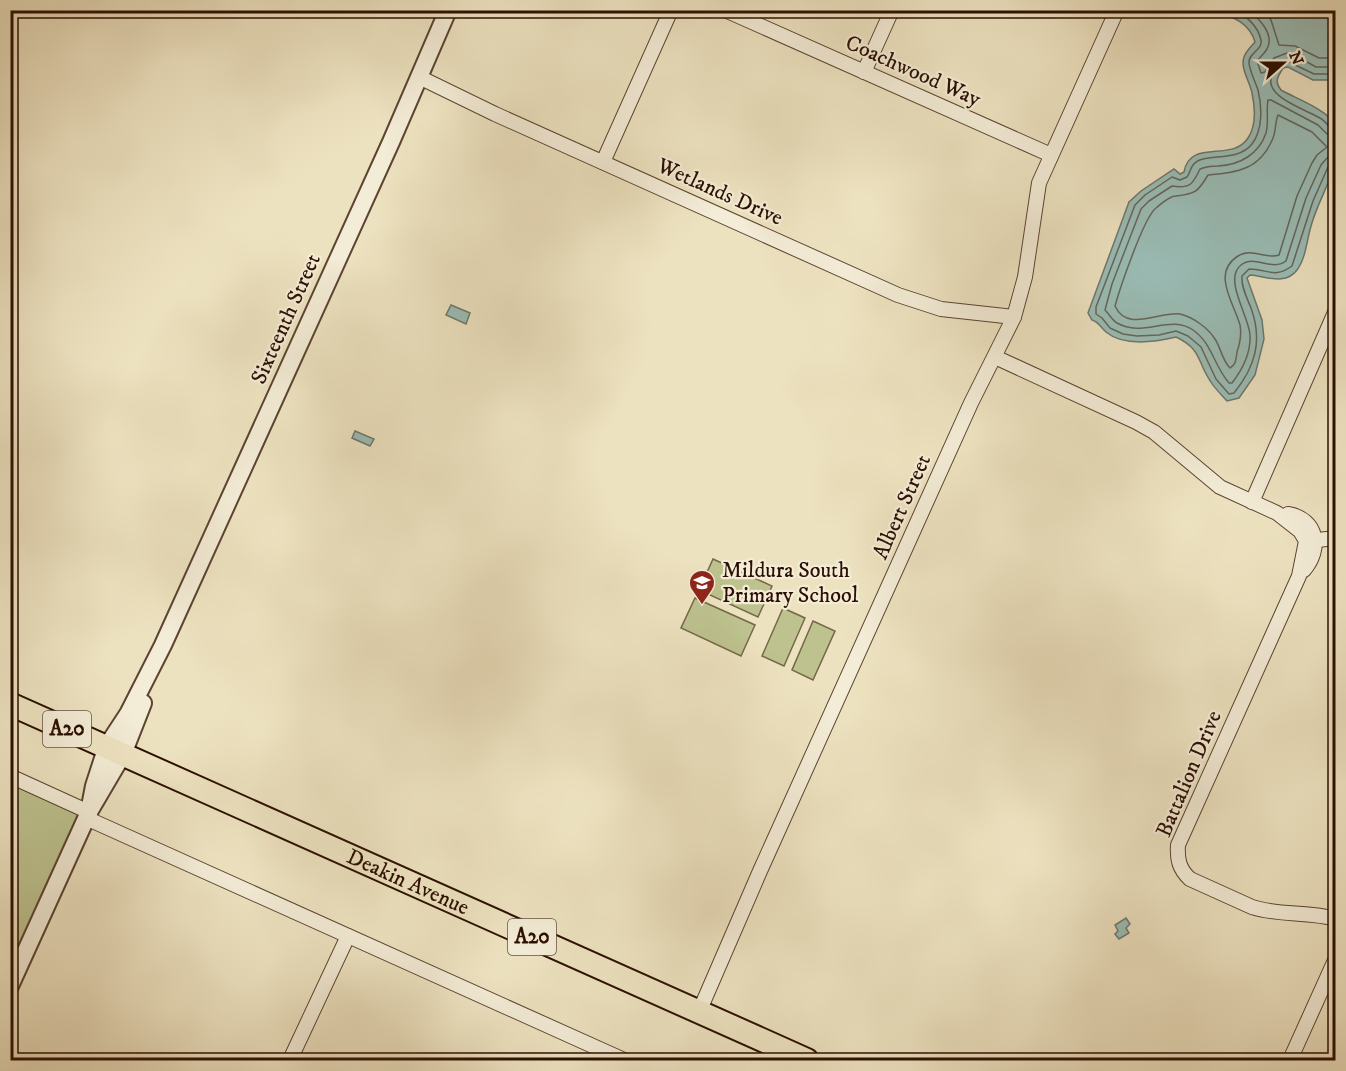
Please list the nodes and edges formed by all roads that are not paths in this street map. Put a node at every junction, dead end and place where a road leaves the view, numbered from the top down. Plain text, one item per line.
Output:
1 (448, 10) edge
2 (671, 10) edge
3 (725, 10) edge
4 (892, 10) edge
5 (1117, 10) edge
6 (864, 72) junction
7 (418, 77) junction
8 (1051, 155) junction
9 (603, 162) junction
10 (1335, 310) edge
11 (1014, 316) junction
12 (1322, 340) junction
13 (1335, 346) edge
14 (995, 357) junction
15 (1252, 502) junction
16 (1335, 538) edge
17 (1310, 541) junction
18 (10, 704) edge
19 (115, 750) junction
20 (10, 776) edge
21 (88, 815) junction
22 (1335, 919) edge
23 (348, 936) junction
24 (1335, 958) edge
25 (10, 986) edge
26 (699, 1012) junction
27 (290, 1060) edge
28 (624, 1060) edge
29 (807, 1060) edge
30 (1290, 1060) edge

1 - 7 street, Sixteenth Street
2 - 9 street
3 - 6 street, Coachwood Way
4 - 6 street
5 - 8 street, Albert Street
6 - 8 street, Coachwood Way
7 - 9 street, Wetlands Drive
7 - 19 street, Sixteenth Street
8 - 11 street, Albert Street
9 - 11 street, Wetlands Drive
10 - 12 street
11 - 14 street, Albert Street
12 - 13 street
12 - 15 street
14 - 15 street
14 - 26 street, Albert Street
15 - 17 street
16 - 17 street
17 - 22 street, Battalion Drive
18 - 19 highway, Deakin Avenue / A20
19 - 21 street, Sixteenth Street
19 - 26 highway, Deakin Avenue / A20
20 - 21 street
21 - 23 street
21 - 25 street, Sixteenth Street
23 - 27 street
23 - 28 street
24 - 30 street
26 - 29 highway, Deakin Avenue / A20

